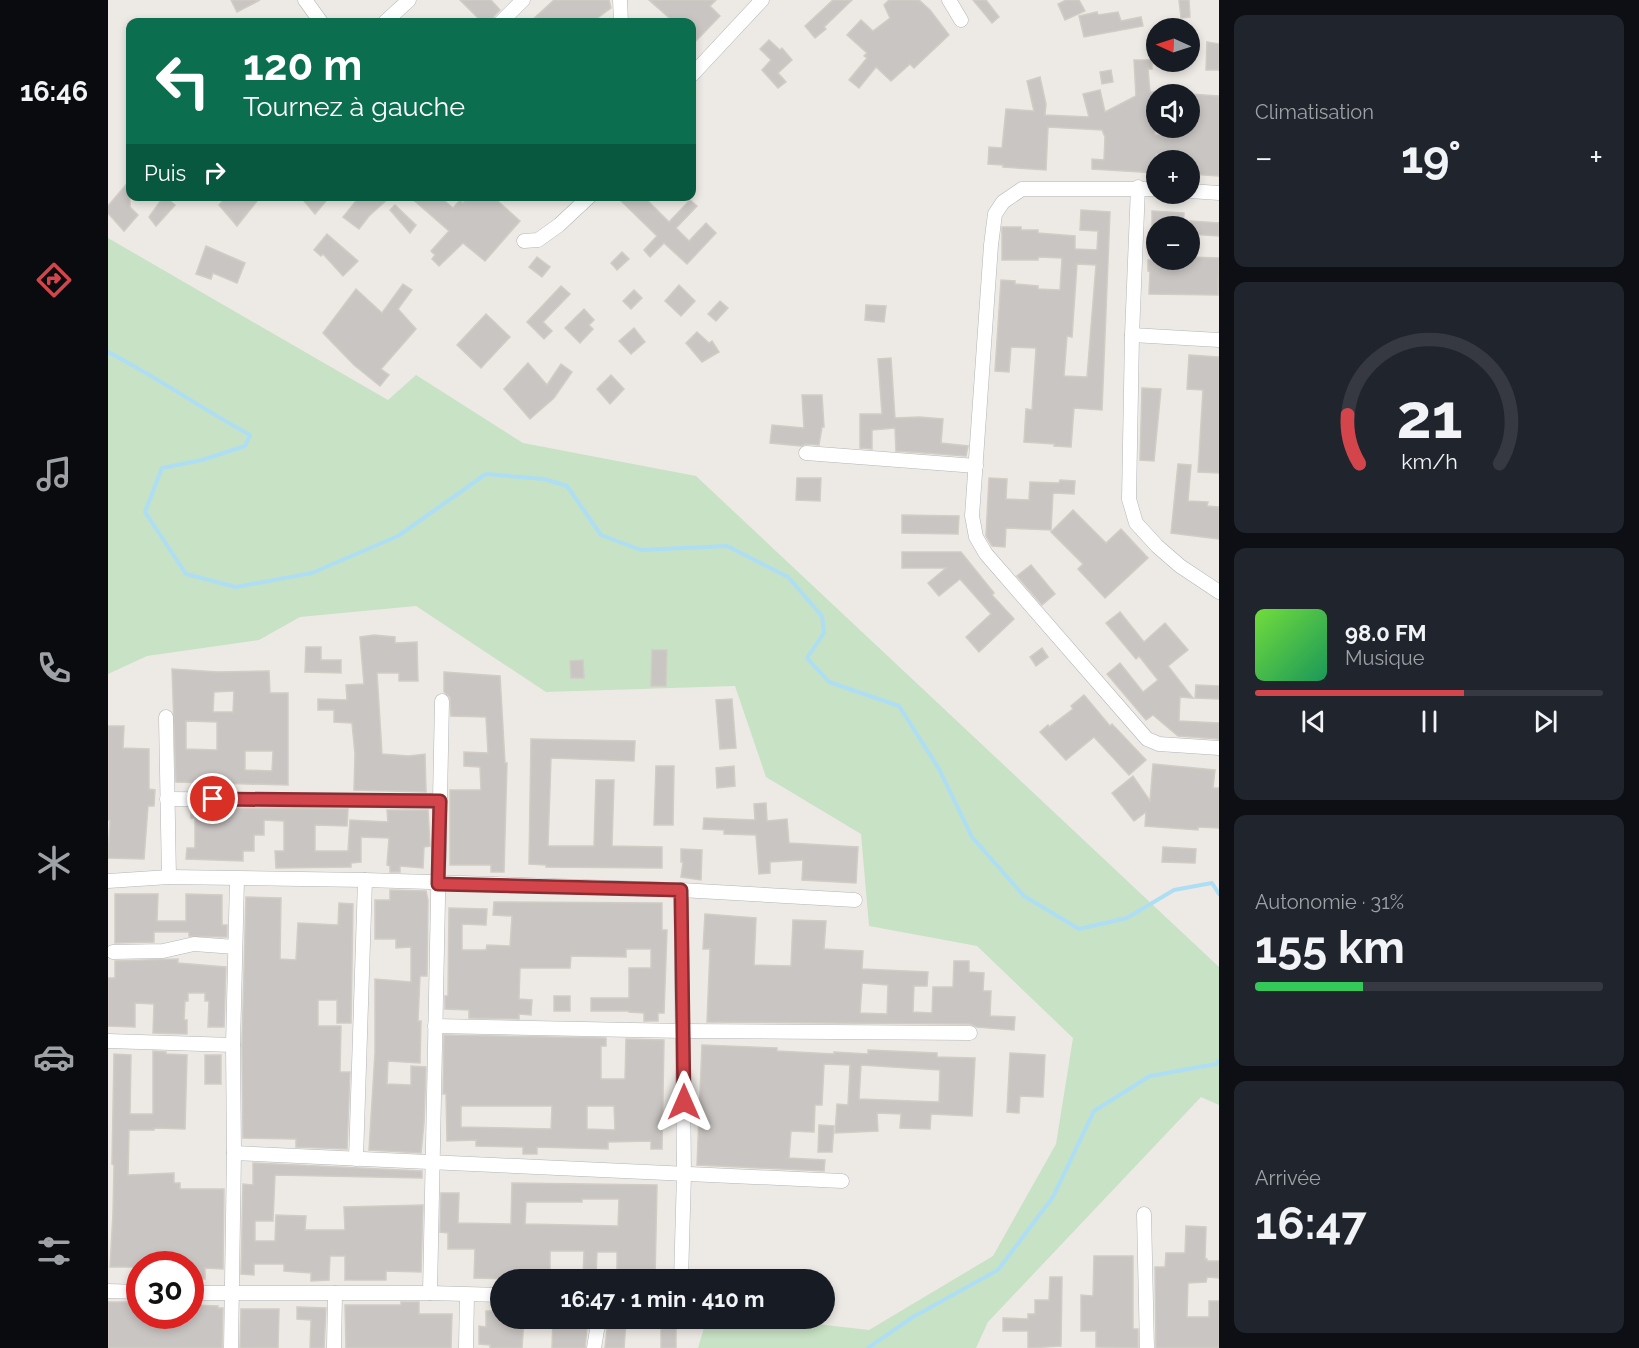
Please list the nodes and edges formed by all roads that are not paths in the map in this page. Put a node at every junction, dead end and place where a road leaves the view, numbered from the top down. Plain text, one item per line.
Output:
1 (305, 0) edge
2 (409, 0) edge
3 (523, 0) edge
4 (620, 0) edge
5 (762, 0) edge
6 (949, 0) edge
7 (318, 18) edge
8 (389, 18) edge
9 (505, 18) edge
10 (621, 18) edge
11 (961, 20) dead end
12 (696, 71) edge
13 (1138, 187) junction
14 (1146, 188) edge
15 (1200, 192) edge
16 (1219, 193) edge
17 (585, 201) edge
18 (524, 241) dead end
19 (1132, 334) junction
20 (1219, 340) edge
21 (806, 453) dead end
22 (976, 466) junction
23 (1219, 592) edge
24 (442, 701) dead end
25 (166, 717) dead end
26 (1219, 748) edge
27 (167, 799) junction
28 (440, 801) junction
29 (169, 877) junction
30 (237, 879) junction
31 (365, 880) junction
32 (108, 881) edge
33 (438, 884) junction
34 (681, 890) junction
35 (855, 900) dead end
36 (235, 947) junction
37 (113, 952) dead end
38 (435, 1026) junction
39 (683, 1031) junction
40 (970, 1033) dead end
41 (108, 1041) edge
42 (233, 1044) junction
43 (234, 1154) junction
44 (356, 1159) junction
45 (432, 1163) junction
46 (684, 1174) junction
47 (842, 1182) dead end
48 (1144, 1214) dead end
49 (681, 1269) edge
50 (108, 1291) edge
51 (126, 1292) edge
52 (204, 1293) edge
53 (335, 1293) junction
54 (430, 1293) junction
55 (231, 1294) junction
56 (467, 1295) junction
57 (490, 1295) edge
58 (597, 1329) edge
59 (231, 1348) edge
60 (334, 1348) edge
61 (466, 1348) edge
62 (594, 1348) edge
63 (1147, 1348) edge

1 - 7 street
2 - 8 street
3 - 9 street
4 - 10 street
5 - 12 street
6 - 11 street
13 - 14 street
13 - 19 street
13 - 22 street
15 - 16 street
17 - 18 street
19 - 20 street
19 - 23 street
21 - 22 street
22 - 26 street
24 - 28 street
25 - 27 street
27 - 28 street
27 - 29 street
28 - 33 street
29 - 30 street
29 - 32 street
30 - 31 street
30 - 36 street
31 - 33 street
31 - 44 street
33 - 34 street
33 - 38 street
34 - 35 street
34 - 39 street
36 - 37 street
36 - 42 street
38 - 39 street
38 - 45 street
39 - 40 street
39 - 46 street
41 - 42 street
42 - 43 street
43 - 44 street
43 - 55 street
44 - 45 street
45 - 46 street
45 - 54 street
46 - 47 street
46 - 49 street
48 - 63 street
50 - 51 street
52 - 55 street
53 - 54 street
53 - 55 street
53 - 60 street
54 - 56 street
55 - 59 street
56 - 57 street
56 - 61 street
58 - 62 street

